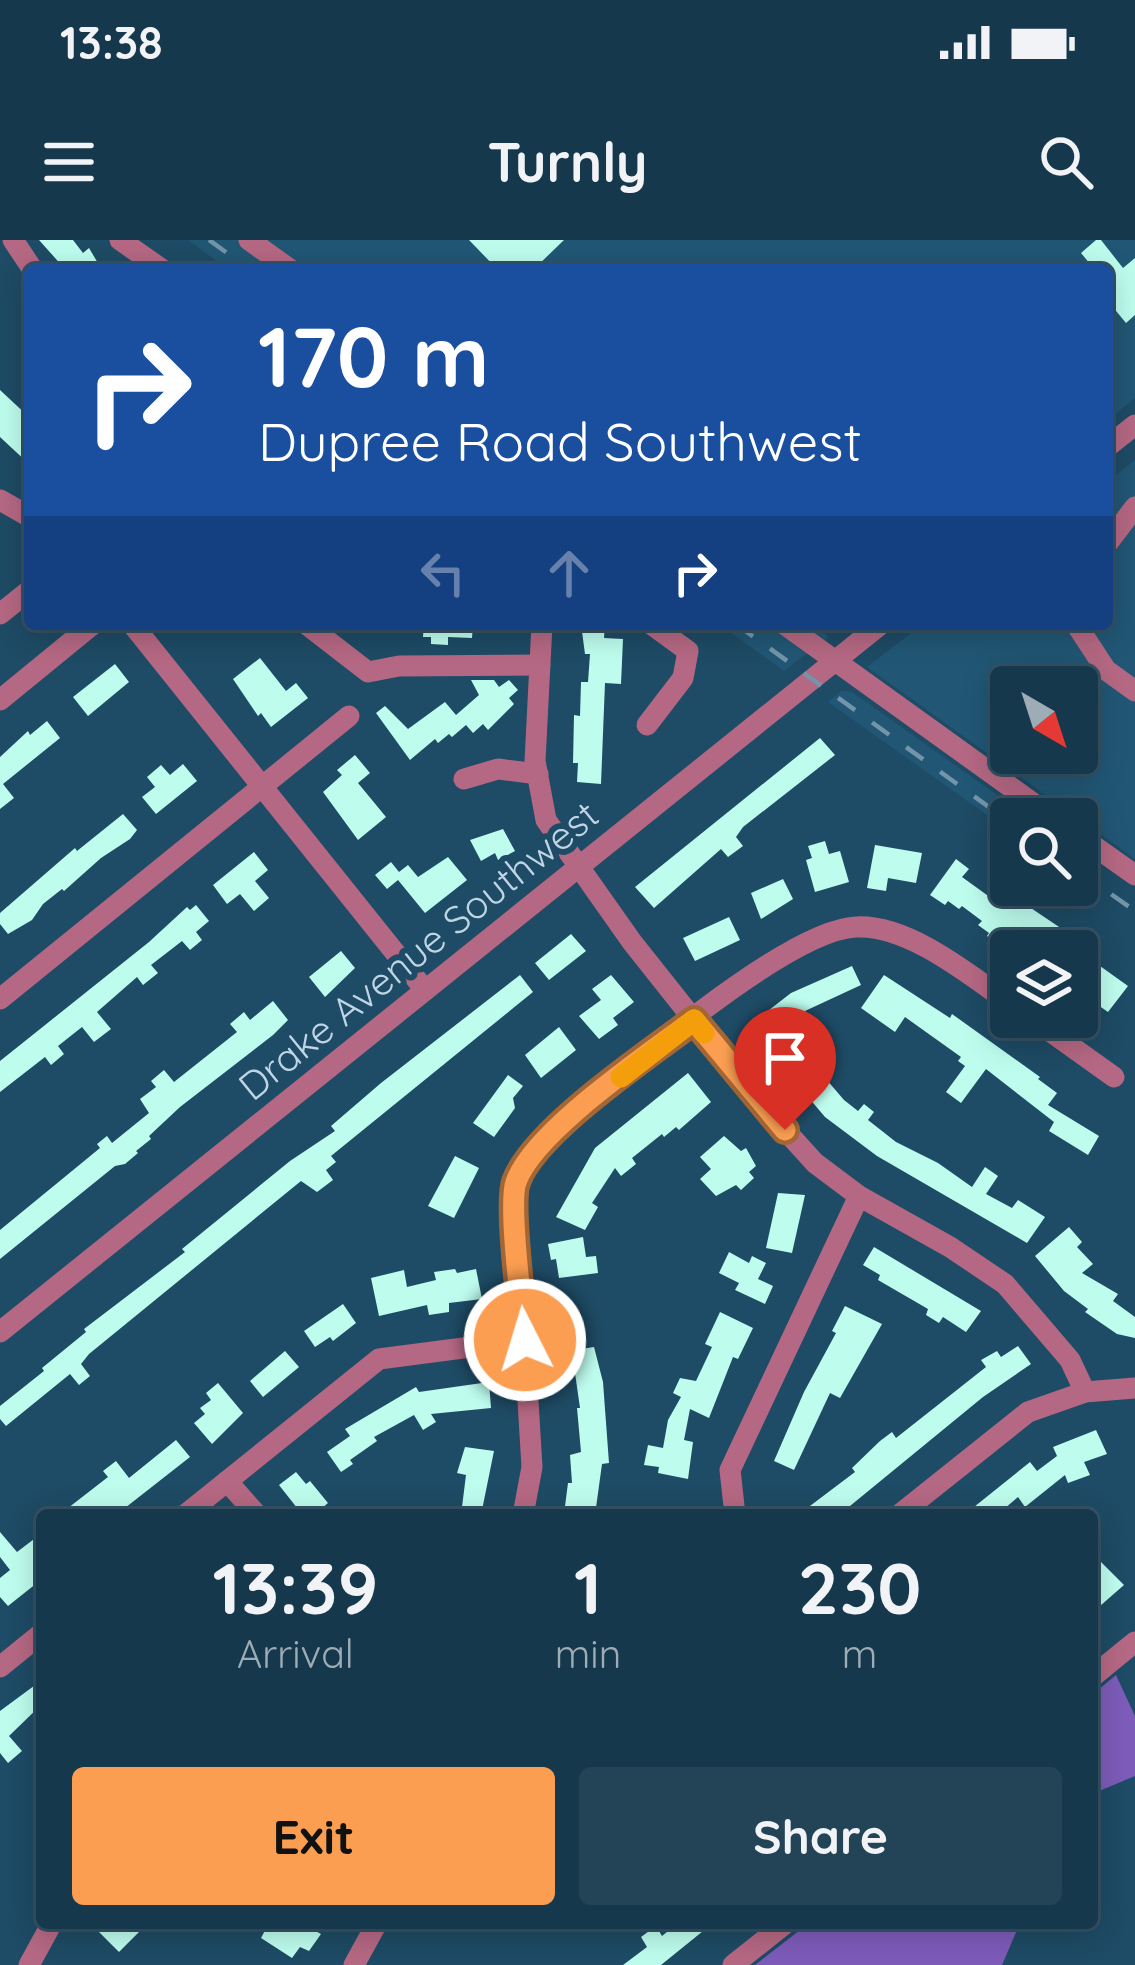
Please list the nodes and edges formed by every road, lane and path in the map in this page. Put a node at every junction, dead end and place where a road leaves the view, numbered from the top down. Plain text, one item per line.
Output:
1 (120, 240) edge
2 (249, 240) edge
3 (154, 264) edge
4 (283, 264) edge
5 (1135, 507) edge
6 (1113, 536) edge
7 (24, 595) edge
8 (0, 614) edge
9 (86, 630) edge
10 (138, 630) edge
11 (315, 630) edge
12 (542, 630) edge
13 (659, 630) edge
14 (792, 630) edge
15 (872, 630) edge
16 (1080, 630) edge
17 (834, 660) junction
18 (540, 665) junction
19 (1135, 691) edge
20 (0, 700) edge
21 (349, 716) dead end
22 (647, 725) dead end
23 (538, 774) junction
24 (464, 779) dead end
25 (261, 788) junction
26 (1026, 798) edge
27 (1098, 849) edge
28 (579, 867) junction
29 (1135, 875) edge
30 (990, 989) edge
31 (425, 990) junction
32 (0, 999) edge
33 (694, 1020) junction
34 (1059, 1038) edge
35 (1114, 1077) dead end
36 (859, 1196) junction
37 (0, 1331) edge
38 (525, 1340) junction
39 (1135, 1388) edge
40 (1085, 1391) junction
41 (227, 1481) junction
42 (195, 1509) edge
43 (252, 1509) edge
44 (524, 1509) edge
45 (734, 1509) edge
46 (907, 1509) edge
47 (36, 1638) edge
48 (1135, 1642) edge
49 (0, 1667) edge
50 (1098, 1672) edge
51 (49, 1929) edge
52 (374, 1929) edge
53 (778, 1929) edge
54 (29, 1965) edge
55 (355, 1965) edge
56 (733, 1965) edge

1 - 3 street
2 - 4 street
5 - 6 street
7 - 8 street
9 - 20 street
10 - 25 street
11 - 18 street
12 - 18 street
13 - 22 street
14 - 17 street
15 - 17 street, Drake Avenue Southwest
16 - 19 street
17 - 26 street
17 - 28 street, Drake Avenue Southwest
18 - 23 street
21 - 25 street
23 - 24 street
23 - 28 street
25 - 31 street
25 - 32 street
27 - 29 street
28 - 31 street, Drake Avenue Southwest
28 - 33 street
30 - 33 street
31 - 37 street, Drake Avenue Southwest
33 - 36 street
33 - 38 street
34 - 35 street
36 - 40 street
36 - 45 street
38 - 41 street
38 - 44 street
39 - 40 street
40 - 46 street
41 - 42 street
41 - 43 street
47 - 49 street
48 - 50 street
51 - 54 street
52 - 55 street
53 - 56 street

